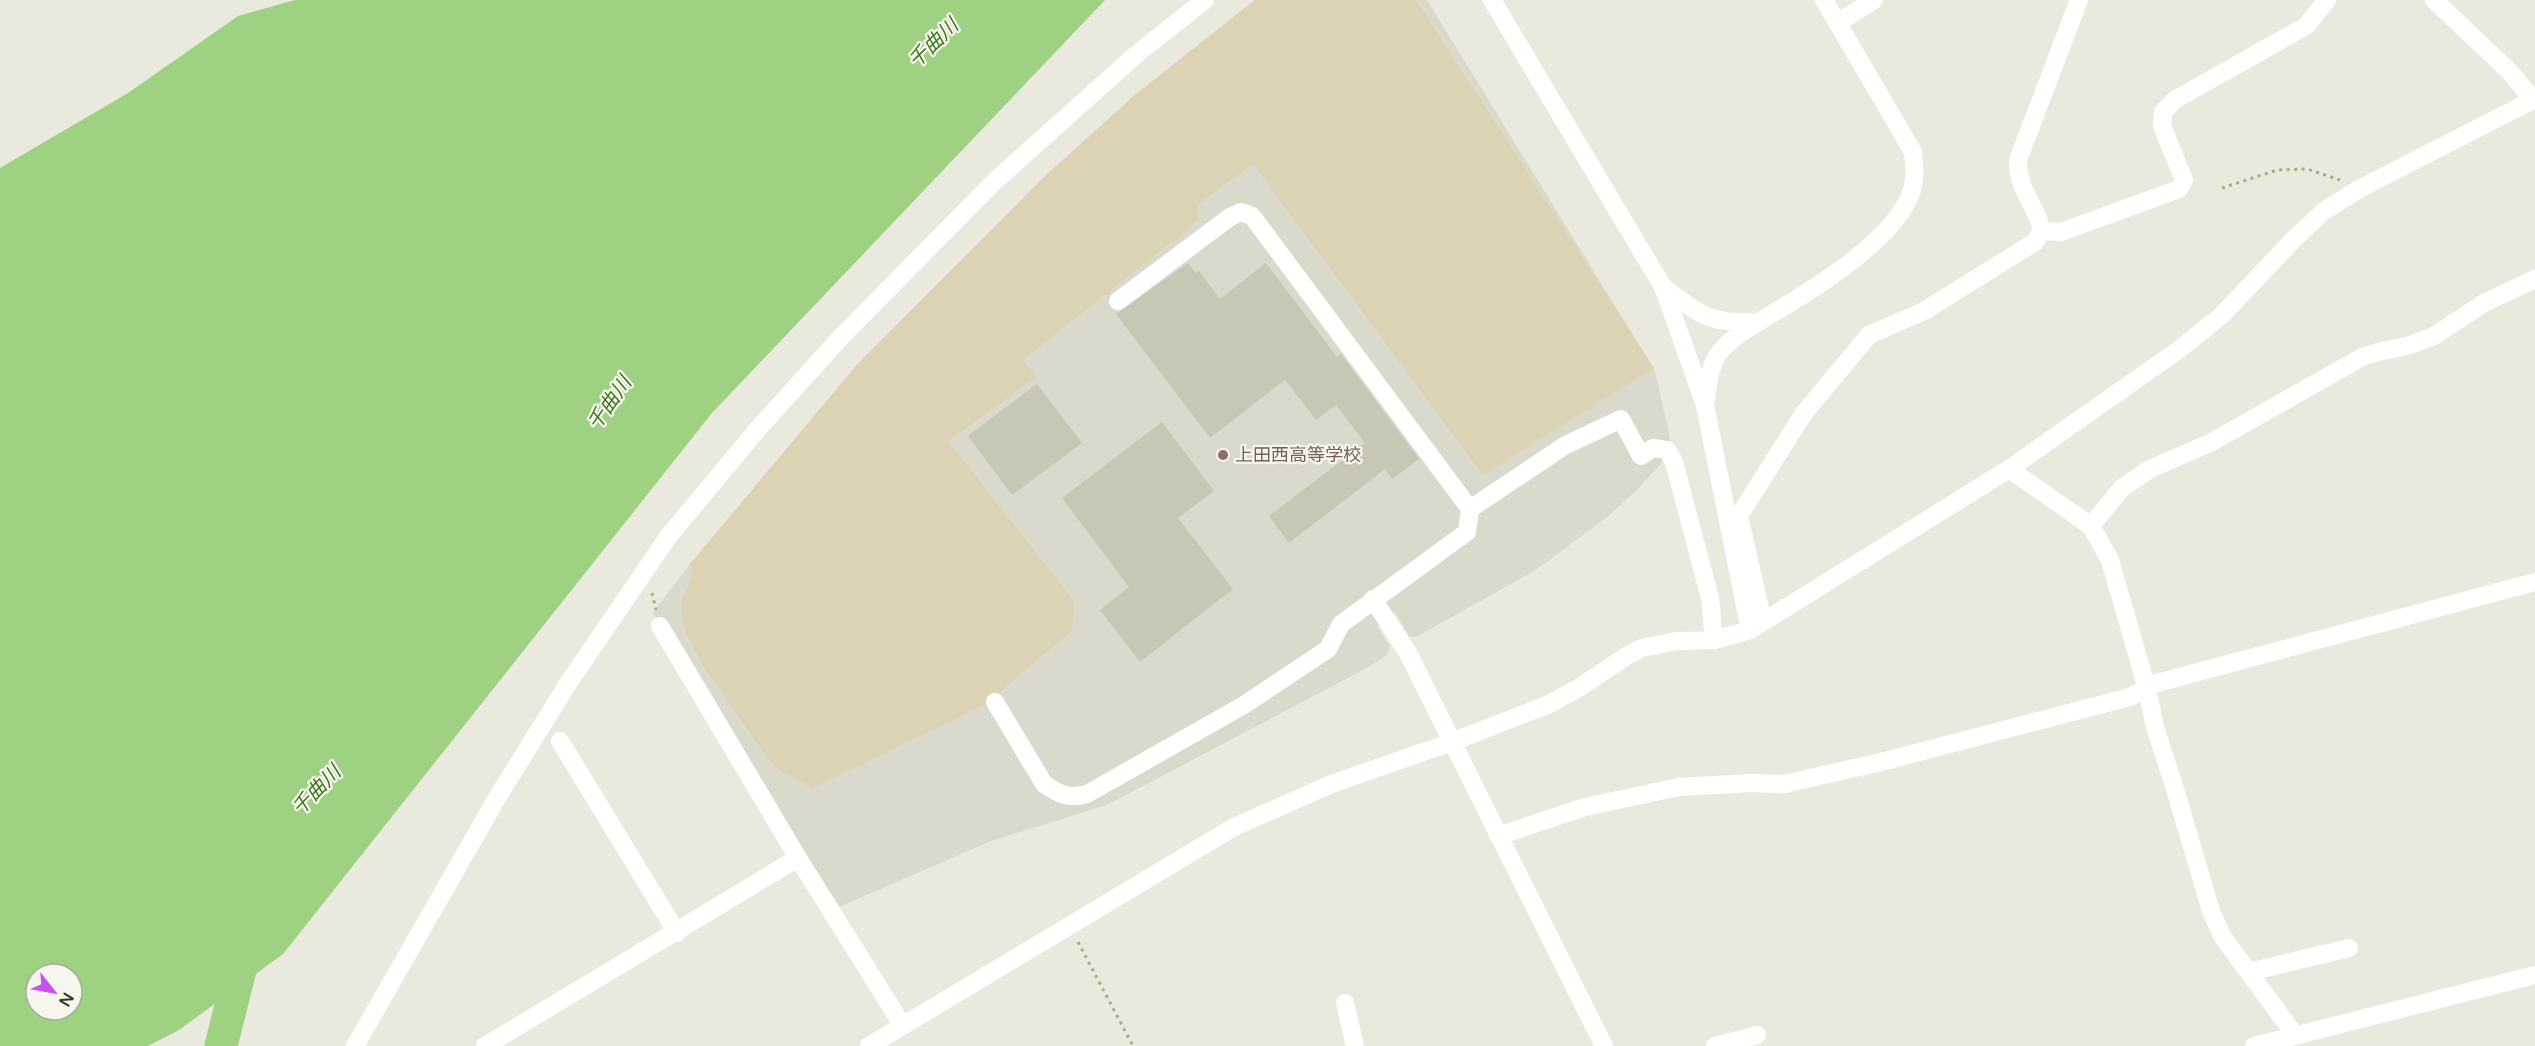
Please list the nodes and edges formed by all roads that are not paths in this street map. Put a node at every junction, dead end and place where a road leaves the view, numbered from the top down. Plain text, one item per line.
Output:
1 (1204, 0) edge
2 (1492, 0) edge
3 (1824, 0) edge
4 (1874, 0) edge
5 (2079, 0) edge
6 (2327, 0) edge
7 (2434, 0) edge
8 (1837, 23) junction
9 (2534, 100) edge
10 (2042, 231) junction
11 (2535, 279) edge
12 (1663, 287) junction
13 (1118, 302) dead end
14 (1759, 322) junction
15 (1706, 405) junction
16 (2009, 470) junction
17 (1470, 509) junction
18 (2091, 526) junction
19 (2535, 582) edge
20 (1373, 599) junction
21 (660, 626) road end
22 (1757, 626) junction
23 (1713, 640) junction
24 (2147, 689) junction
25 (995, 702) dead end
26 (560, 741) dead end
27 (1452, 742) junction
28 (1498, 836) junction
29 (798, 858) junction
30 (676, 933) junction
31 (2349, 948) dead end
32 (2249, 972) junction
33 (2535, 975) edge
34 (1345, 1003) dead end
35 (903, 1026) junction
36 (1756, 1035) dead end
37 (2295, 1035) junction
38 (355, 1046) edge
39 (485, 1046) edge
40 (869, 1046) edge
41 (1355, 1046) edge
42 (1604, 1046) edge
43 (1715, 1046) edge
44 (2254, 1046) edge

1 - 38 street
2 - 12 street
3 - 8 street
4 - 8 street
5 - 10 street
6 - 10 street
7 - 9 street
8 - 14 street
9 - 16 street
10 - 22 street
11 - 18 street
12 - 14 street
12 - 15 street
13 - 17 street
14 - 15 street
15 - 22 street
16 - 18 street
16 - 22 street
17 - 20 street
17 - 23 street
18 - 24 street
19 - 24 street
20 - 25 street
20 - 27 street
21 - 29 street
22 - 23 street
23 - 27 street
24 - 28 street
24 - 32 street
26 - 30 street
27 - 28 street
27 - 35 street
28 - 42 street
29 - 30 street
29 - 35 street
30 - 39 street
31 - 32 street
32 - 37 street
33 - 37 street
34 - 41 street
35 - 40 street
36 - 43 street
37 - 44 street

